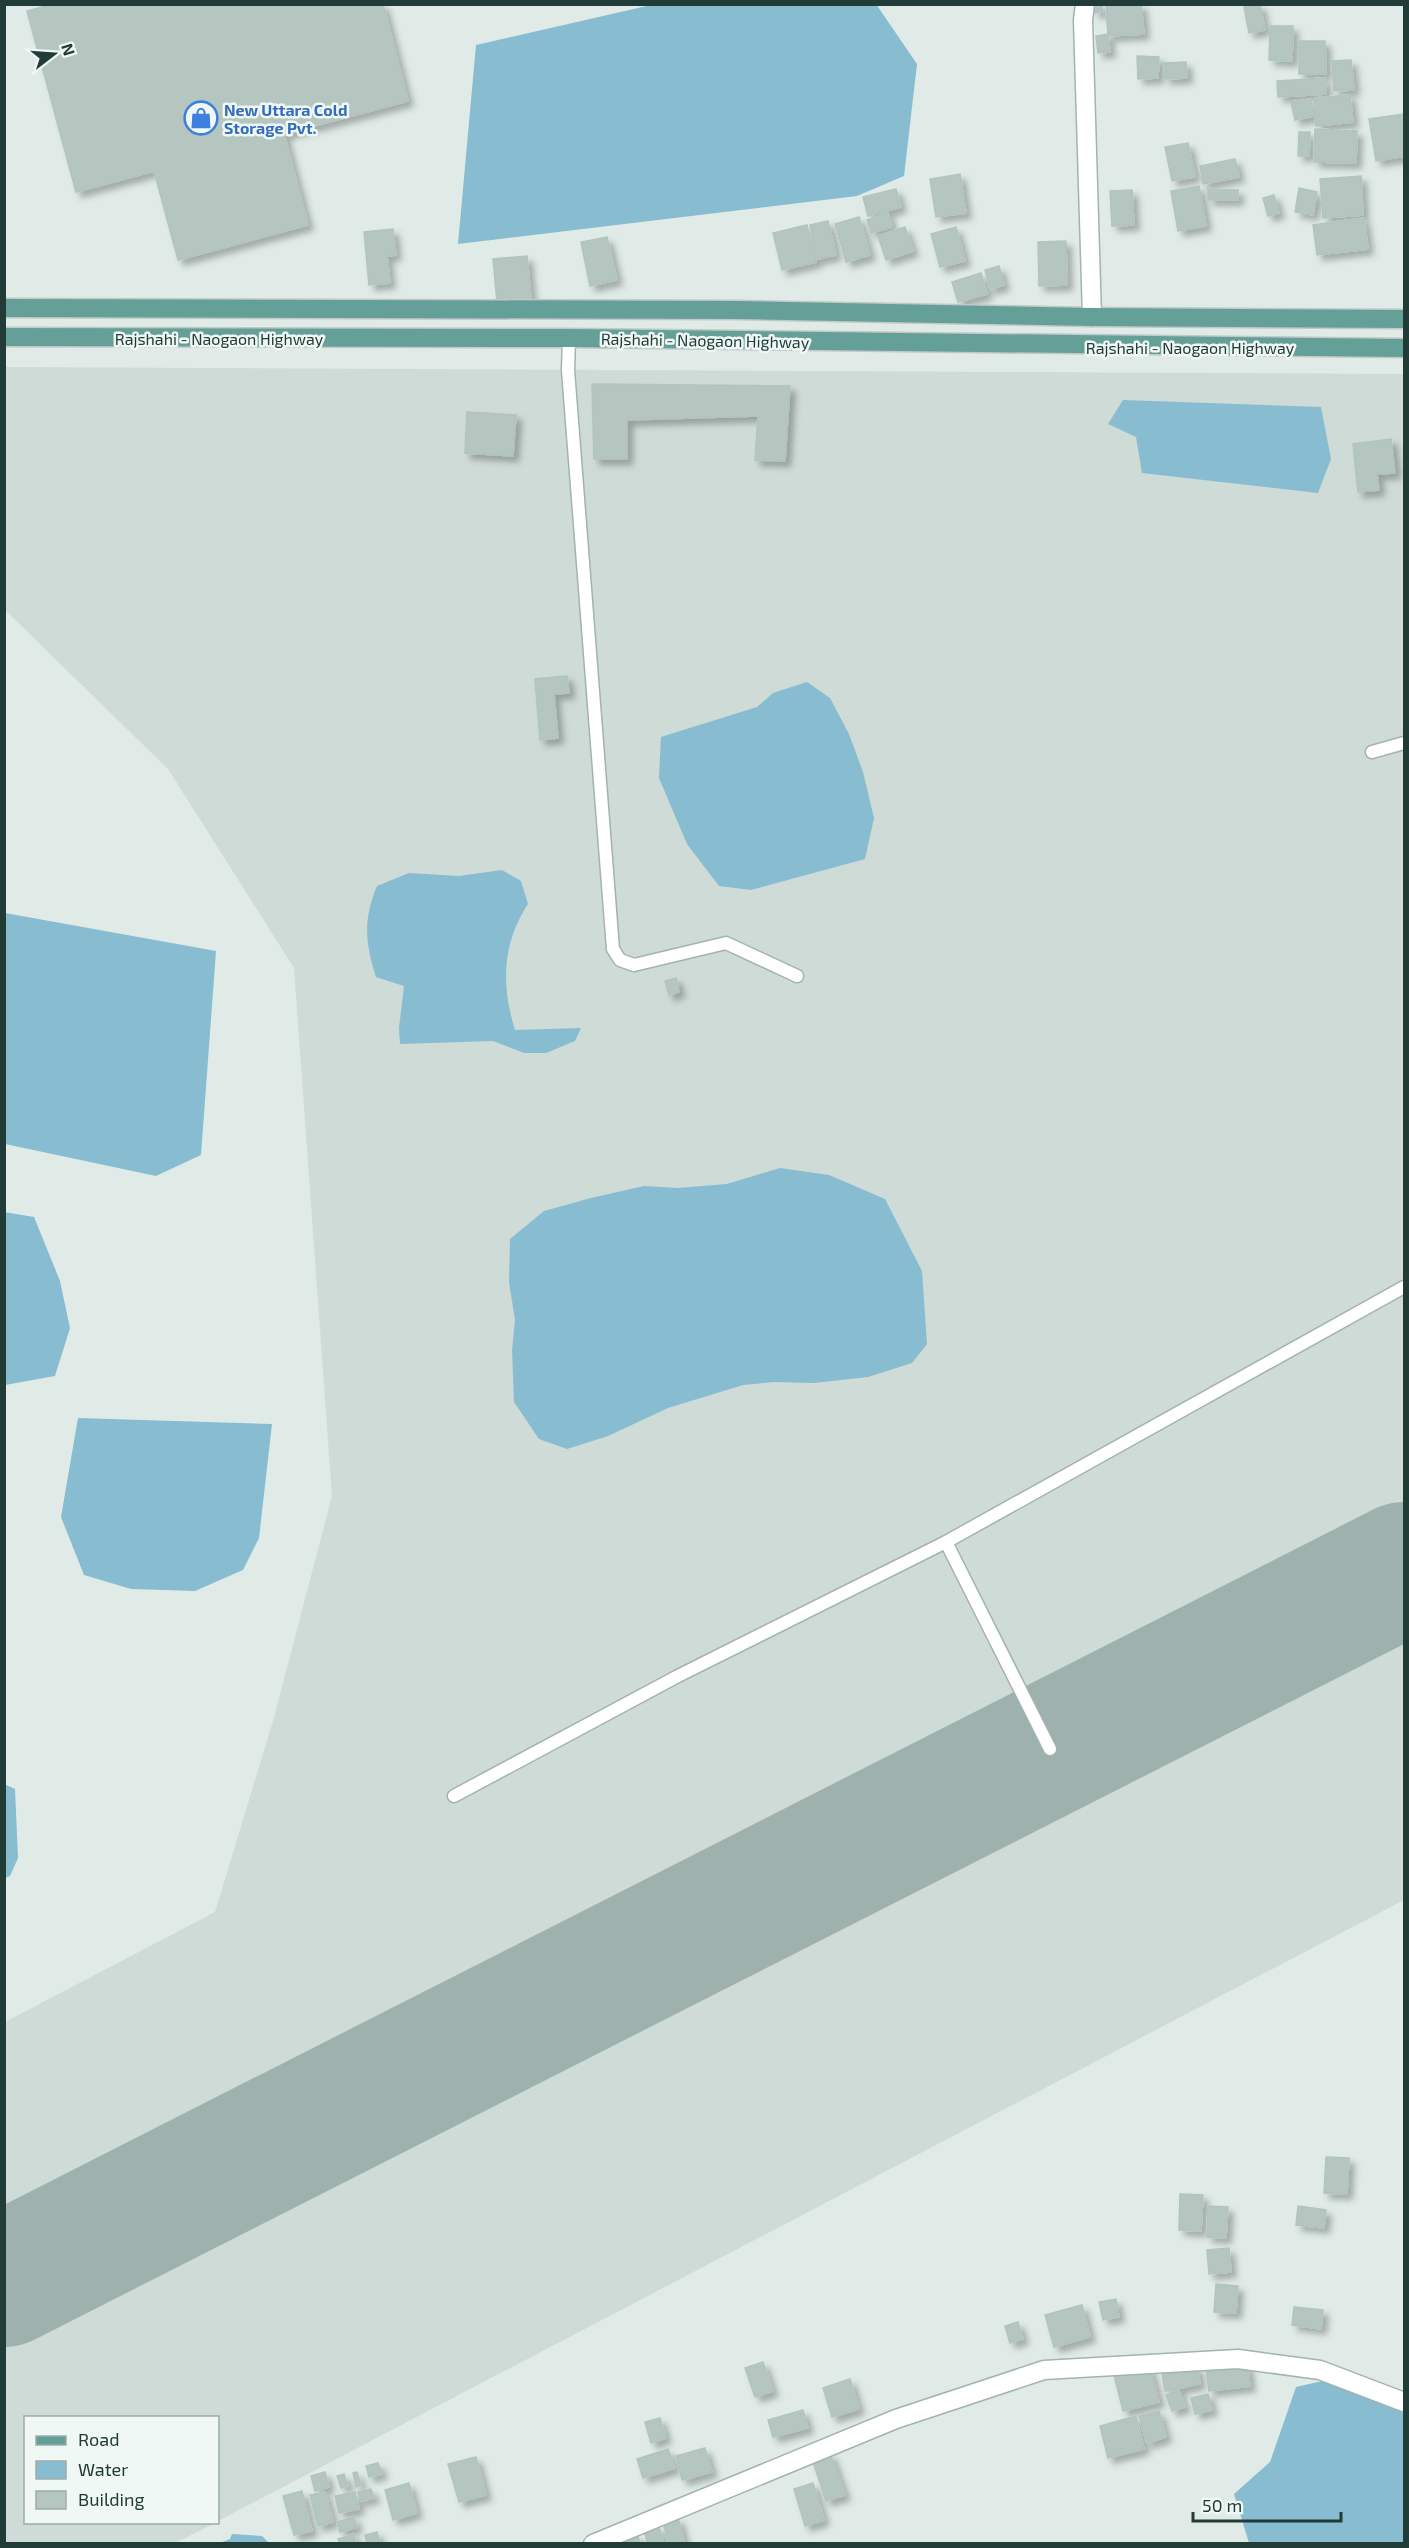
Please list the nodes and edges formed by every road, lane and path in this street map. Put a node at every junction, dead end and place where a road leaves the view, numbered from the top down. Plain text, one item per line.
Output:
1 (1085, 4) edge
2 (4, 308) edge
3 (1092, 317) junction
4 (1404, 319) edge
5 (4, 337) edge
6 (569, 338) junction
7 (1404, 348) edge
8 (1404, 743) edge
9 (1372, 752) dead end
10 (797, 976) dead end
11 (1404, 1287) edge
12 (946, 1542) junction
13 (1050, 1749) dead end
14 (454, 1796) dead end
15 (1404, 2402) edge
16 (593, 2544) edge

1 - 3 street
2 - 3 main road, Rajshahi - Naogaon Highway
3 - 4 main road, Rajshahi - Naogaon Highway
5 - 6 main road, Rajshahi - Naogaon Highway
6 - 7 main road, Rajshahi - Naogaon Highway
6 - 10 lane
8 - 9 lane
11 - 12 lane
12 - 13 lane
12 - 14 lane
15 - 16 street

